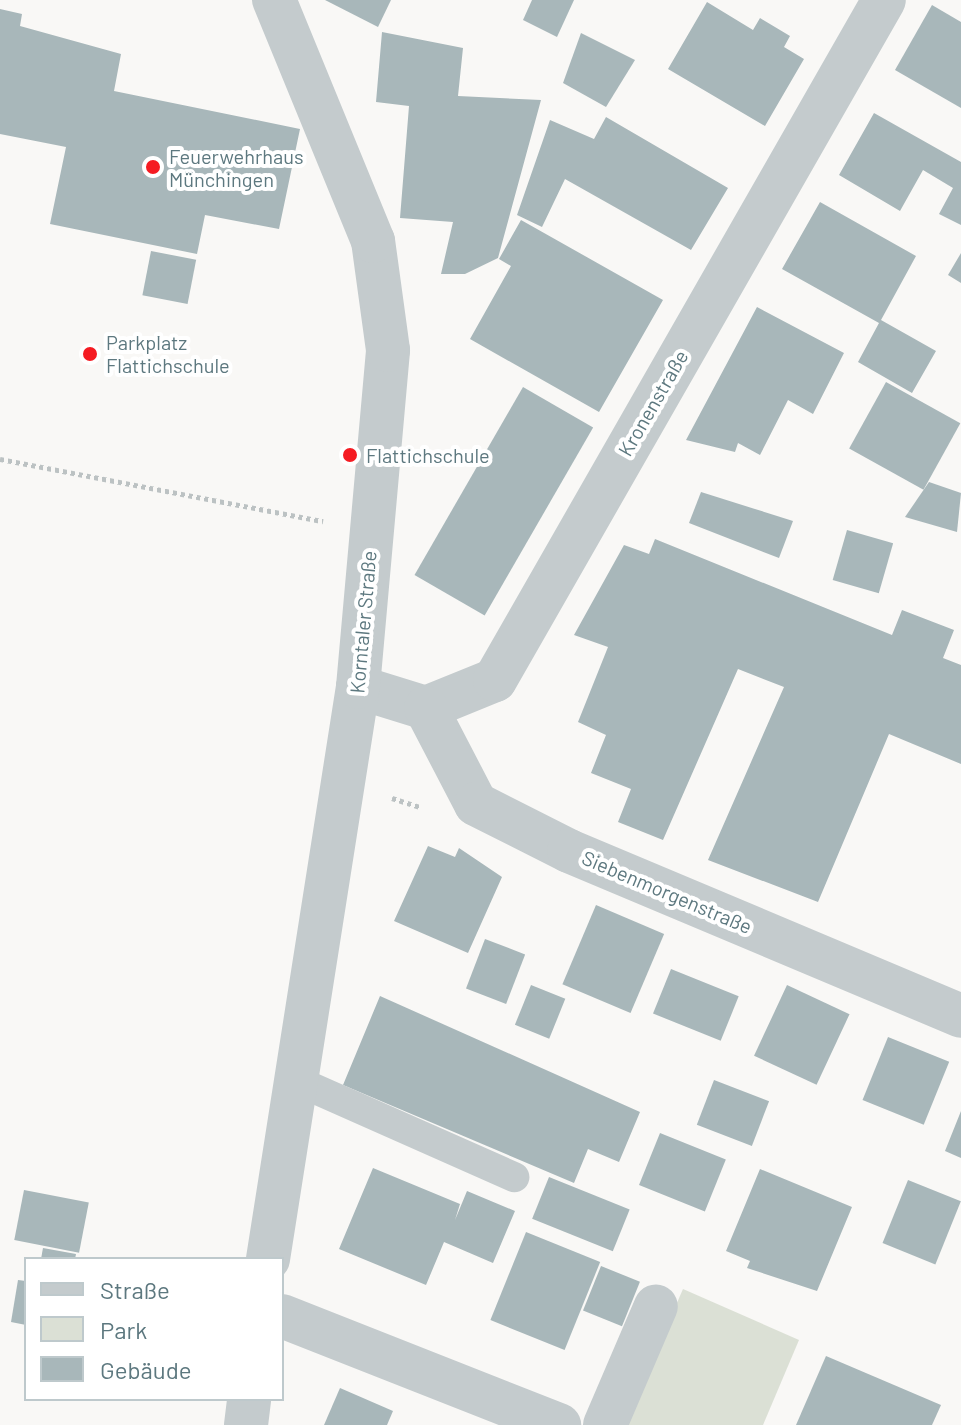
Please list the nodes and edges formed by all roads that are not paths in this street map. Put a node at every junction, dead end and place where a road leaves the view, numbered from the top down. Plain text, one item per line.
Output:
1 (274, 0) edge
2 (884, 0) edge
3 (358, 687) junction
4 (426, 708) junction
5 (961, 1016) edge
6 (295, 1080) junction
7 (514, 1177) dead end
8 (268, 1257) edge
9 (656, 1306) dead end
10 (284, 1317) edge
11 (249, 1401) edge
12 (246, 1425) edge
13 (559, 1425) edge
14 (605, 1425) edge

1 - 3 street, Korntaler Straße
2 - 4 street, Kronenstraße
3 - 4 street
3 - 6 street, Korntaler Straße
4 - 5 street, Siebenmorgenstraße
6 - 7 lane
6 - 8 street, Korntaler Straße
9 - 14 street
10 - 13 street
11 - 12 street

